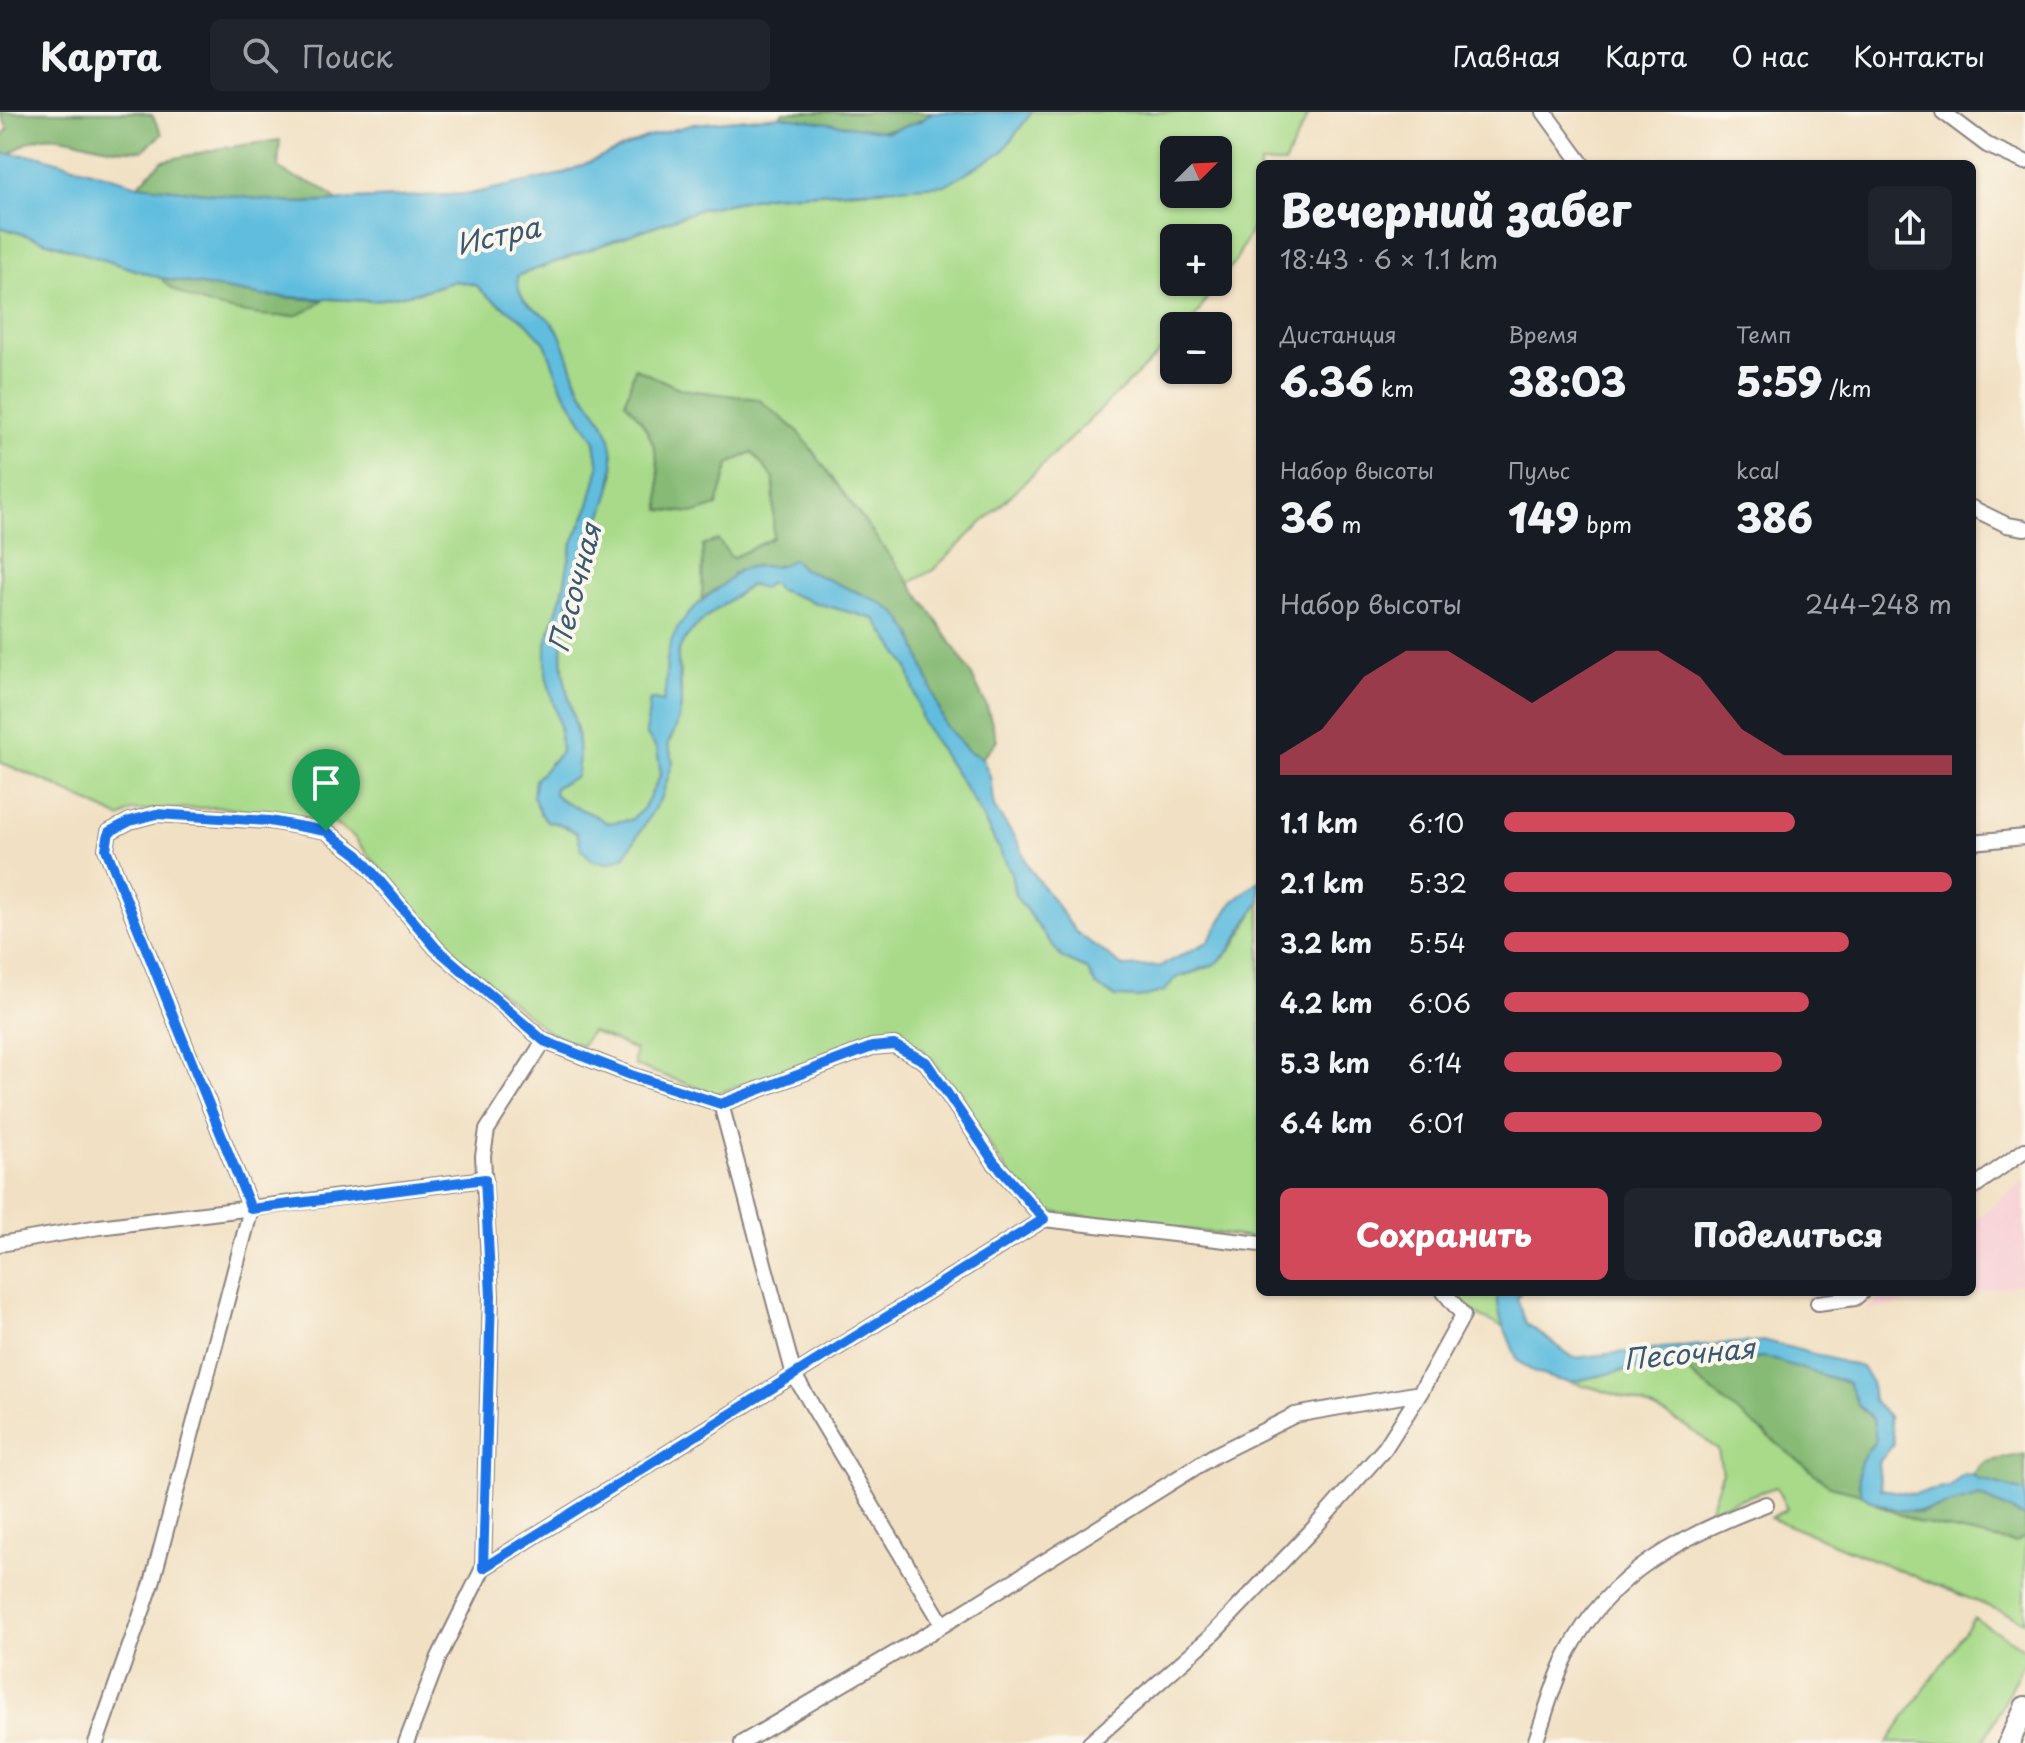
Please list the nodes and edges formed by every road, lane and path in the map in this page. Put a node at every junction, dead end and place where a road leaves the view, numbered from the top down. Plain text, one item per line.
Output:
1 (1544, 112) edge
2 (1943, 112) edge
3 (1579, 160) edge
4 (2025, 162) edge
5 (1976, 510) edge
6 (2025, 528) edge
7 (2025, 837) edge
8 (1976, 842) edge
9 (544, 1041) junction
10 (721, 1104) junction
11 (2025, 1150) edge
12 (485, 1179) junction
13 (1976, 1185) edge
14 (251, 1209) junction
15 (1044, 1219) junction
16 (0, 1244) edge
17 (1256, 1244) edge
18 (1447, 1296) edge
19 (1857, 1296) edge
20 (1818, 1303) dead end
21 (794, 1375) junction
22 (1420, 1393) junction
23 (1766, 1504) dead end
24 (483, 1568) junction
25 (943, 1625) junction
26 (2025, 1707) edge
27 (96, 1743) edge
28 (406, 1743) edge
29 (742, 1743) edge
30 (1090, 1743) edge
31 (1535, 1743) edge
32 (2009, 1743) edge

1 - 3 street
2 - 4 street
5 - 6 street
7 - 8 street
9 - 10 street
9 - 12 street
9 - 14 street
10 - 15 street
10 - 21 street
11 - 13 street
12 - 14 street
12 - 24 street
14 - 16 street
14 - 27 street
15 - 17 street
15 - 21 street
18 - 22 street
19 - 20 street
21 - 24 street
21 - 25 street
22 - 25 street
22 - 30 street
23 - 31 street
24 - 28 street
25 - 29 street
26 - 32 main road

